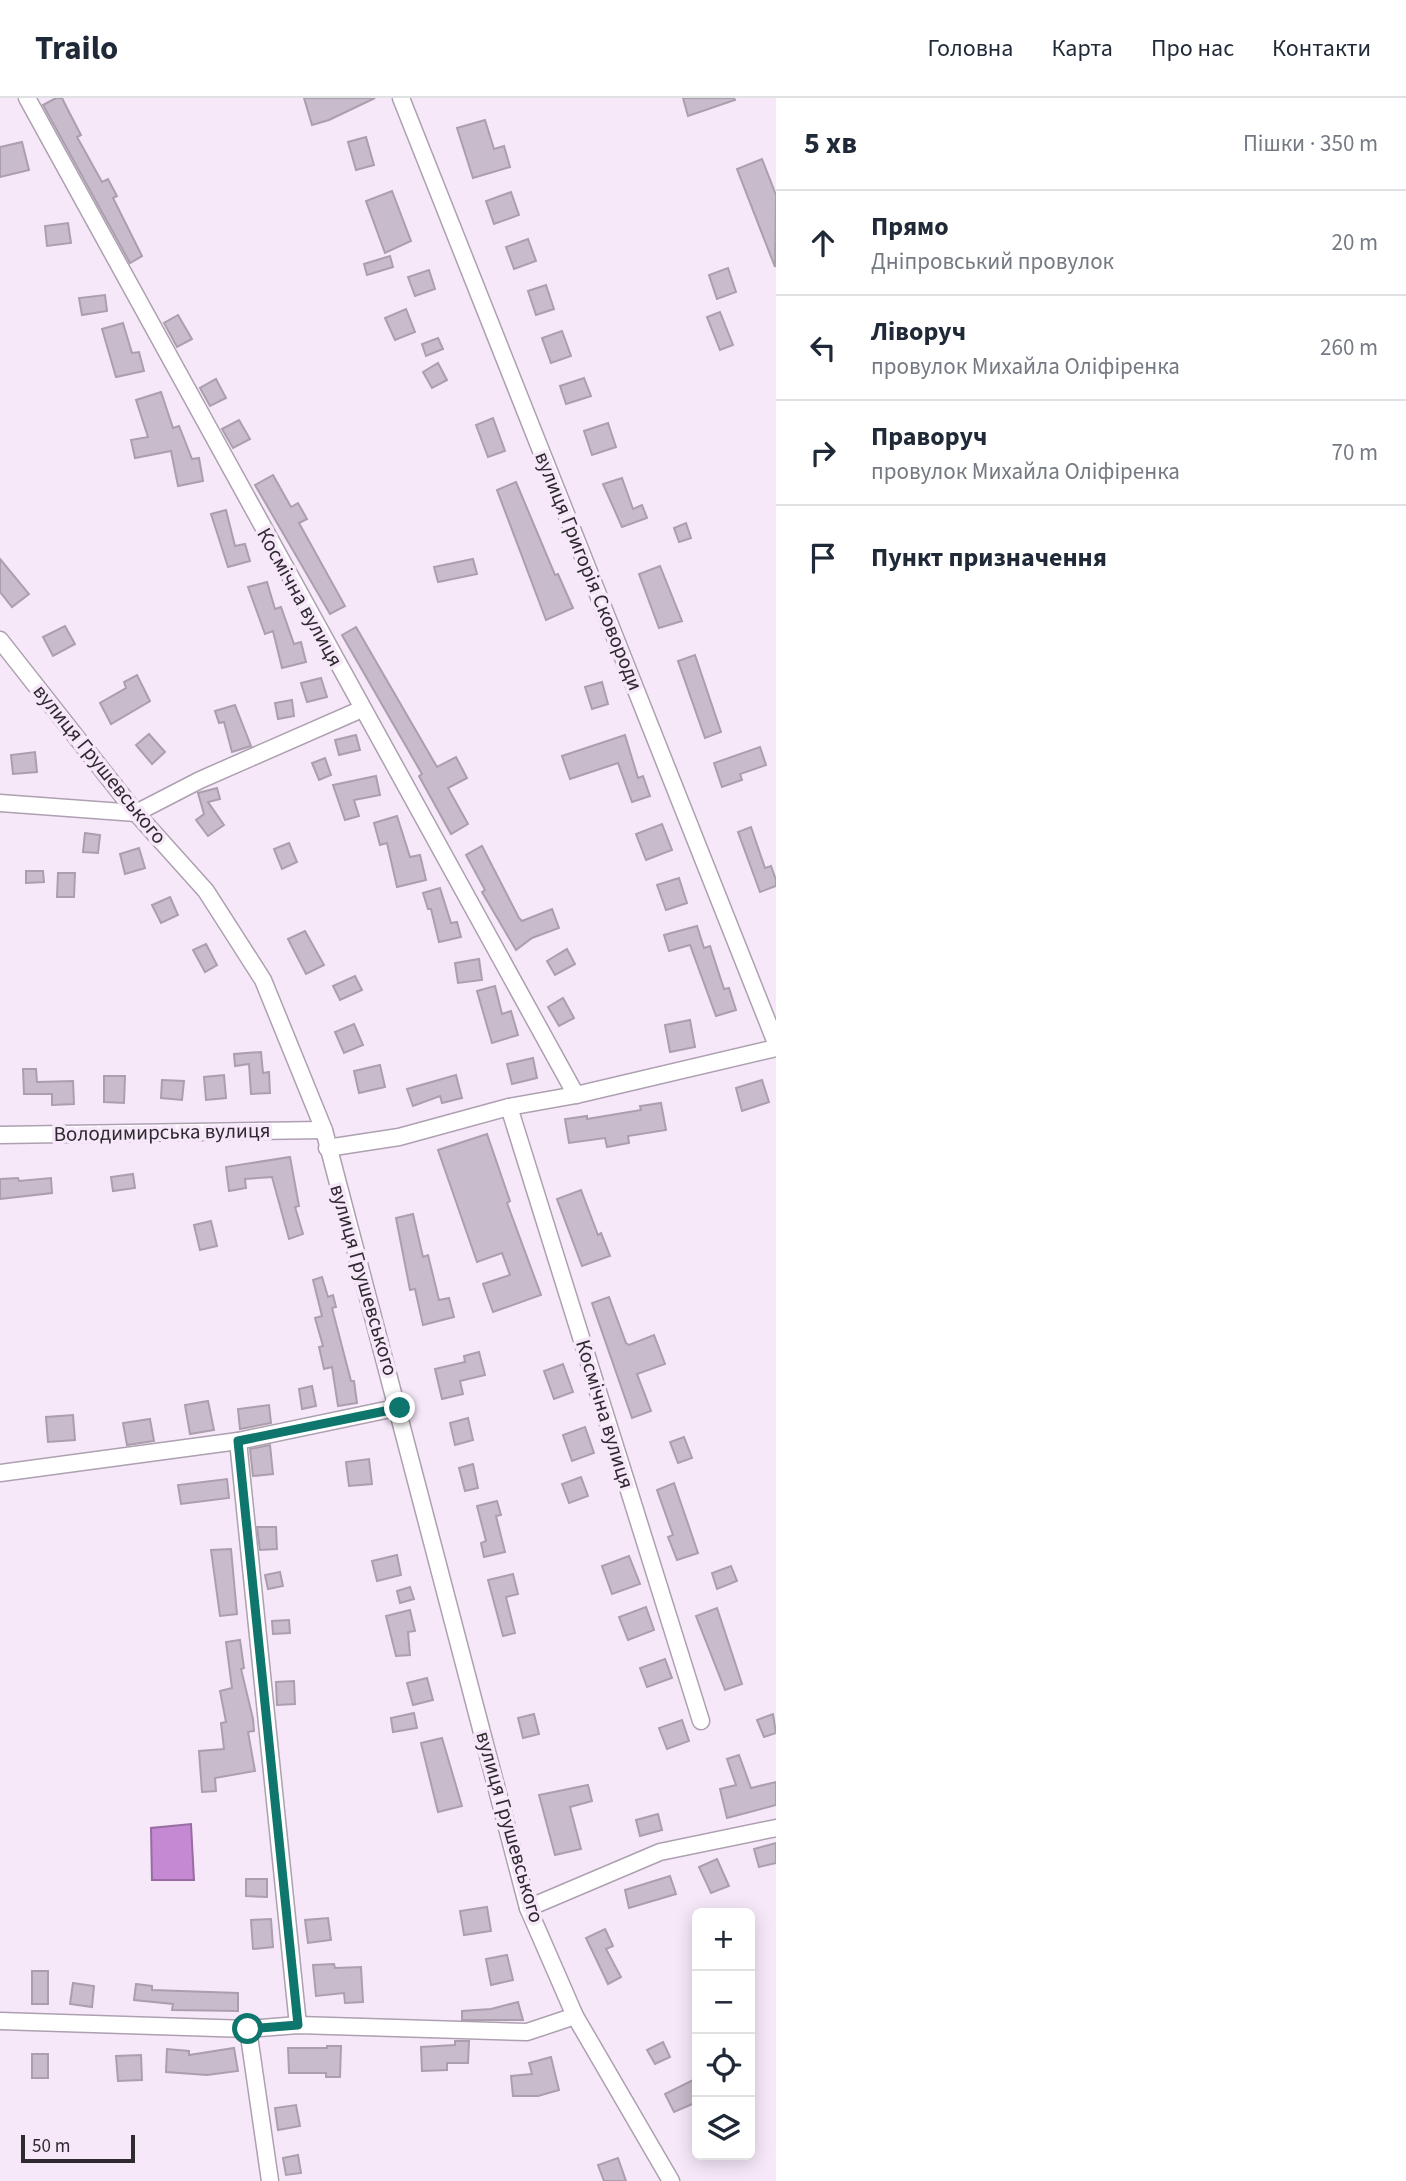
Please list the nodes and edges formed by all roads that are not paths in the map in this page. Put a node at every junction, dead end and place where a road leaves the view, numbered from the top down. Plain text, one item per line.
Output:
1 (27, 98) edge
2 (401, 98) edge
3 (0, 640) edge
4 (362, 709) junction
5 (0, 803) edge
6 (136, 813) junction
7 (776, 1046) edge
8 (576, 1095) junction
9 (509, 1107) junction
10 (324, 1130) junction
11 (0, 1135) edge
12 (327, 1148) junction
13 (400, 1408) junction
14 (238, 1441) junction
15 (0, 1473) edge
16 (701, 1721) dead end
17 (776, 1828) edge
18 (528, 1908) junction
19 (575, 2016) junction
20 (0, 2021) edge
21 (298, 2025) junction
22 (248, 2029) junction
23 (270, 2181) edge
24 (671, 2181) edge

1 - 4 street, Космічна вулиця
2 - 7 street, вулиця Григорія Сковороди
3 - 6 street, вулиця Грушевського
4 - 6 street
4 - 8 street, Космічна вулиця
5 - 6 street
6 - 10 street, вулиця Грушевського
7 - 8 street
8 - 9 street
9 - 12 street
9 - 16 street, Космічна вулиця
10 - 11 street, Володимирська вулиця
10 - 12 street, вулиця Грушевського
12 - 13 street, вулиця Грушевського
13 - 14 street
13 - 18 street, вулиця Грушевського
14 - 15 street
14 - 21 street
17 - 18 street
18 - 19 street, вулиця Грушевського
19 - 21 street
19 - 24 street, вулиця Грушевського
20 - 22 street
21 - 22 street
22 - 23 street

